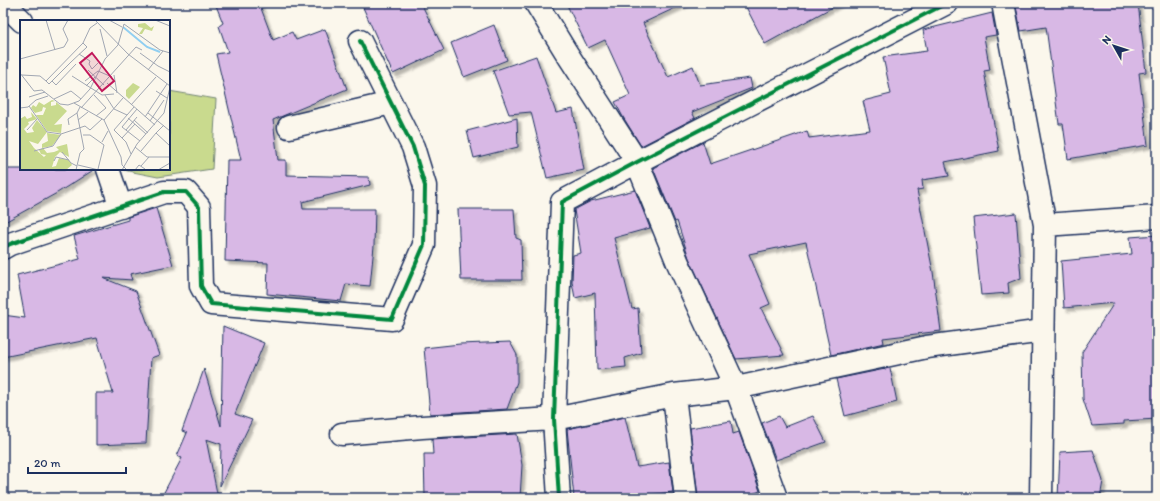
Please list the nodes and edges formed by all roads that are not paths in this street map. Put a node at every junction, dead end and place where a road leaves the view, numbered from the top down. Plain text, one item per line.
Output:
1 (4, 3) edge
2 (536, 3) edge
3 (946, 3) edge
4 (1003, 3) edge
5 (21, 20) edge
6 (360, 41) dead end
7 (391, 104) junction
8 (289, 127) dead end
9 (637, 162) junction
10 (108, 170) edge
11 (121, 207) junction
12 (1157, 217) edge
13 (1045, 225) junction
14 (3, 248) edge
15 (1044, 331) junction
16 (736, 388) junction
17 (674, 395) junction
18 (554, 420) junction
19 (342, 434) dead end
20 (559, 498) edge
21 (686, 498) edge
22 (776, 498) edge
23 (1041, 498) edge

1 - 5 street
2 - 9 street
3 - 9 street
4 - 13 street
6 - 7 street
7 - 8 street
7 - 11 street
9 - 16 street
9 - 18 street
10 - 11 street
11 - 14 street
12 - 13 street
13 - 15 street
15 - 16 street
15 - 23 street
16 - 17 street
16 - 22 street
17 - 18 street
17 - 21 street
18 - 19 street
18 - 20 street

